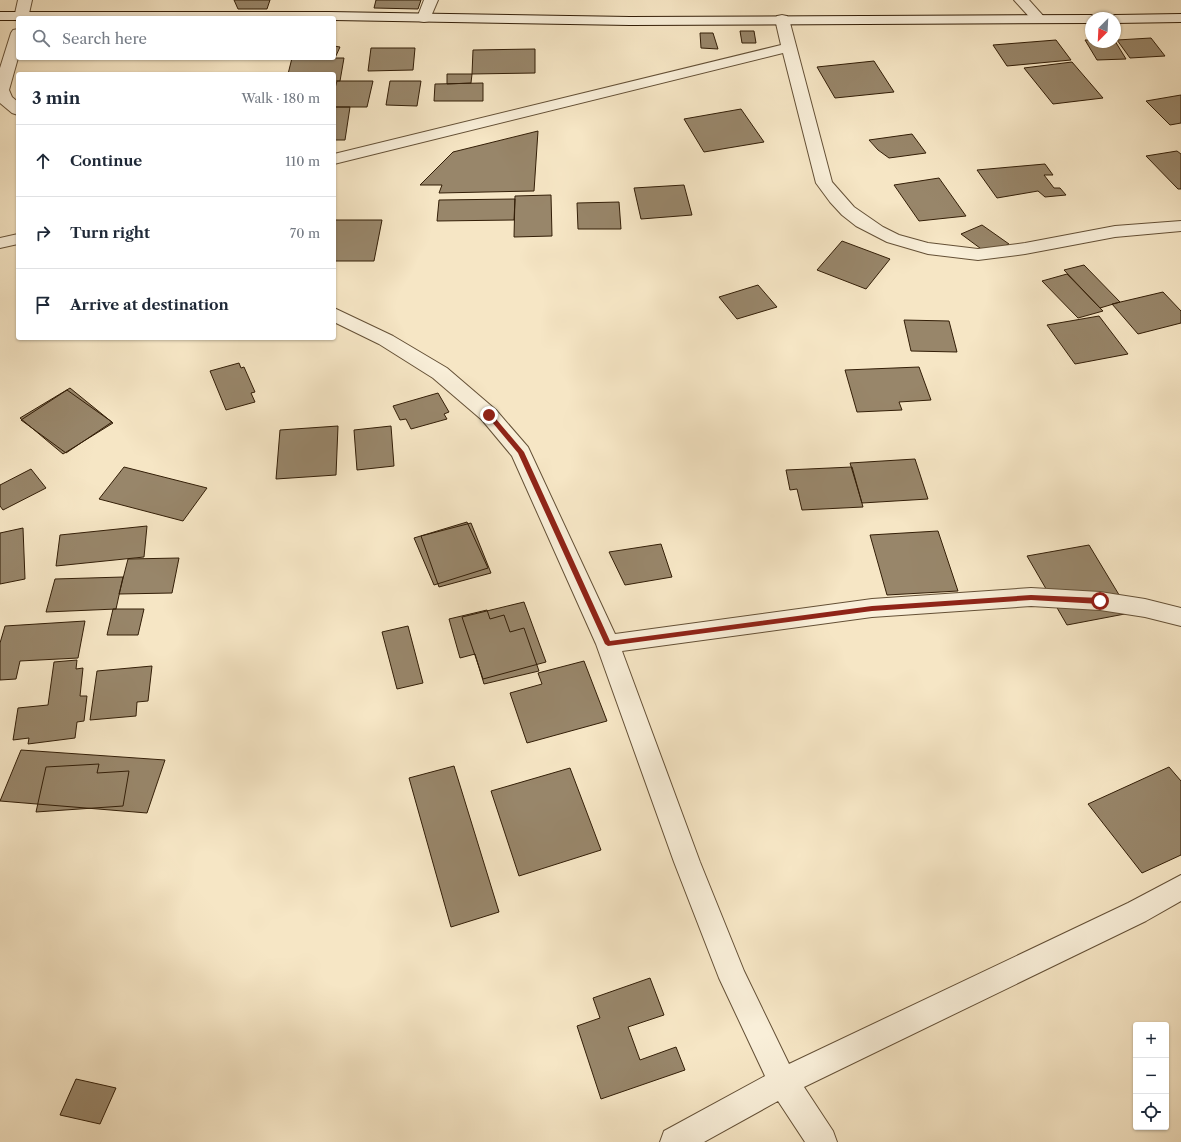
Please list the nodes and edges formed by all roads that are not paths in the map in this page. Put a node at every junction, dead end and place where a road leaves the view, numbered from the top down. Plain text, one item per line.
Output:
1 (25, 0) edge
2 (431, 0) edge
3 (1021, 0) edge
4 (0, 16) edge
5 (21, 16) edge
6 (336, 16) edge
7 (16, 17) edge
8 (424, 18) junction
9 (1181, 18) edge
10 (782, 19) junction
11 (1039, 19) junction
12 (1085, 19) edge
13 (1121, 19) edge
14 (16, 41) edge
15 (789, 48) junction
16 (1, 90) edge
17 (16, 108) edge
18 (336, 159) edge
19 (1181, 226) edge
20 (16, 240) edge
21 (0, 244) edge
22 (336, 315) edge
23 (1181, 617) edge
24 (608, 644) junction
25 (1181, 887) edge
26 (783, 1082) junction
27 (675, 1142) edge
28 (822, 1142) edge

1 - 5 street
2 - 8 street
3 - 11 street
4 - 7 street
6 - 8 street
8 - 10 street
9 - 13 street
10 - 11 street
10 - 15 street
11 - 12 street
14 - 16 street
15 - 18 street
15 - 19 street
16 - 17 street
20 - 21 street
22 - 24 street
23 - 24 street
24 - 26 street
25 - 26 street
26 - 27 street
26 - 28 street

